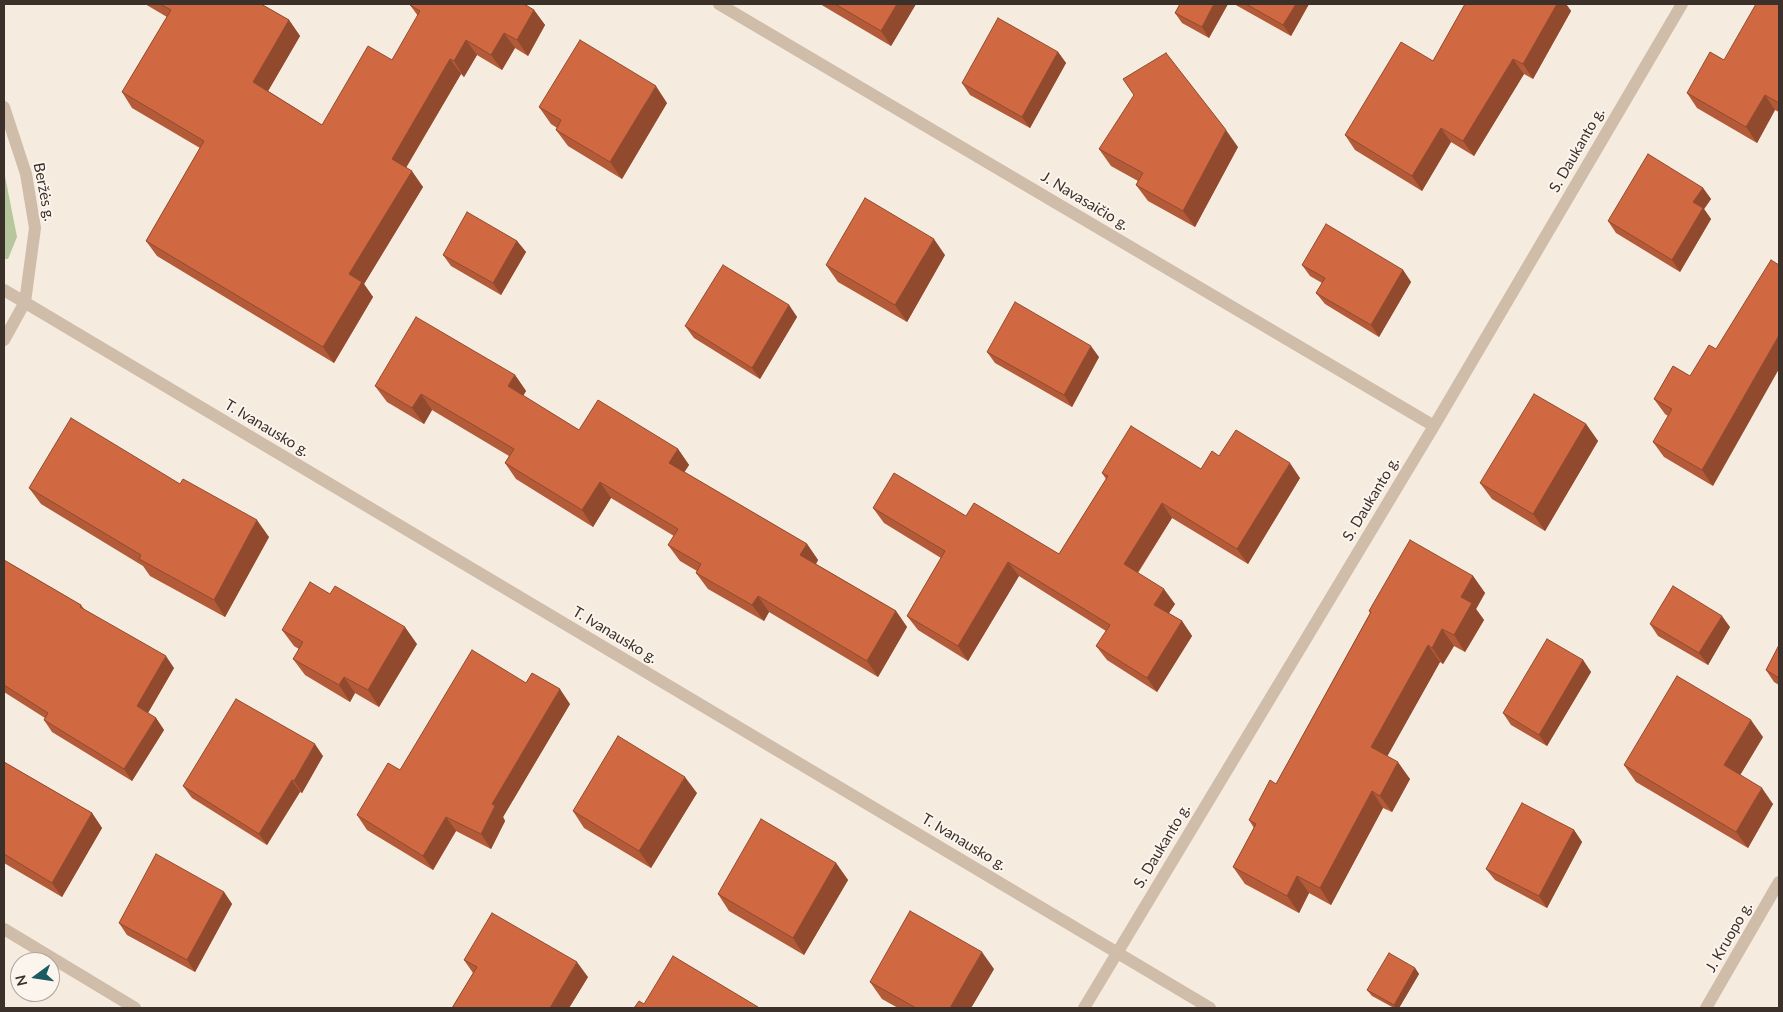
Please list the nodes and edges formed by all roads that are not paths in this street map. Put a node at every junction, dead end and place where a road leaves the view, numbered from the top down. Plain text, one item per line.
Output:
1 (719, 4) edge
2 (1682, 4) edge
3 (4, 107) edge
4 (4, 290) edge
5 (25, 302) junction
6 (4, 340) edge
7 (1434, 426) junction
8 (1779, 882) edge
9 (4, 929) edge
10 (1117, 952) junction
11 (135, 1008) edge
12 (1084, 1008) edge
13 (1210, 1008) edge
14 (1706, 1008) edge

1 - 7 street, J. Navasaičio g.
2 - 7 street, S. Daukanto g.
3 - 5 street, Beržės g.
4 - 5 street, T. Ivanausko g.
5 - 6 street, Beržės g.
5 - 10 street, T. Ivanausko g.
7 - 10 street, S. Daukanto g.
8 - 14 street, J. Kruopo g.
9 - 11 street
10 - 12 street, S. Daukanto g.
10 - 13 street, T. Ivanausko g.

